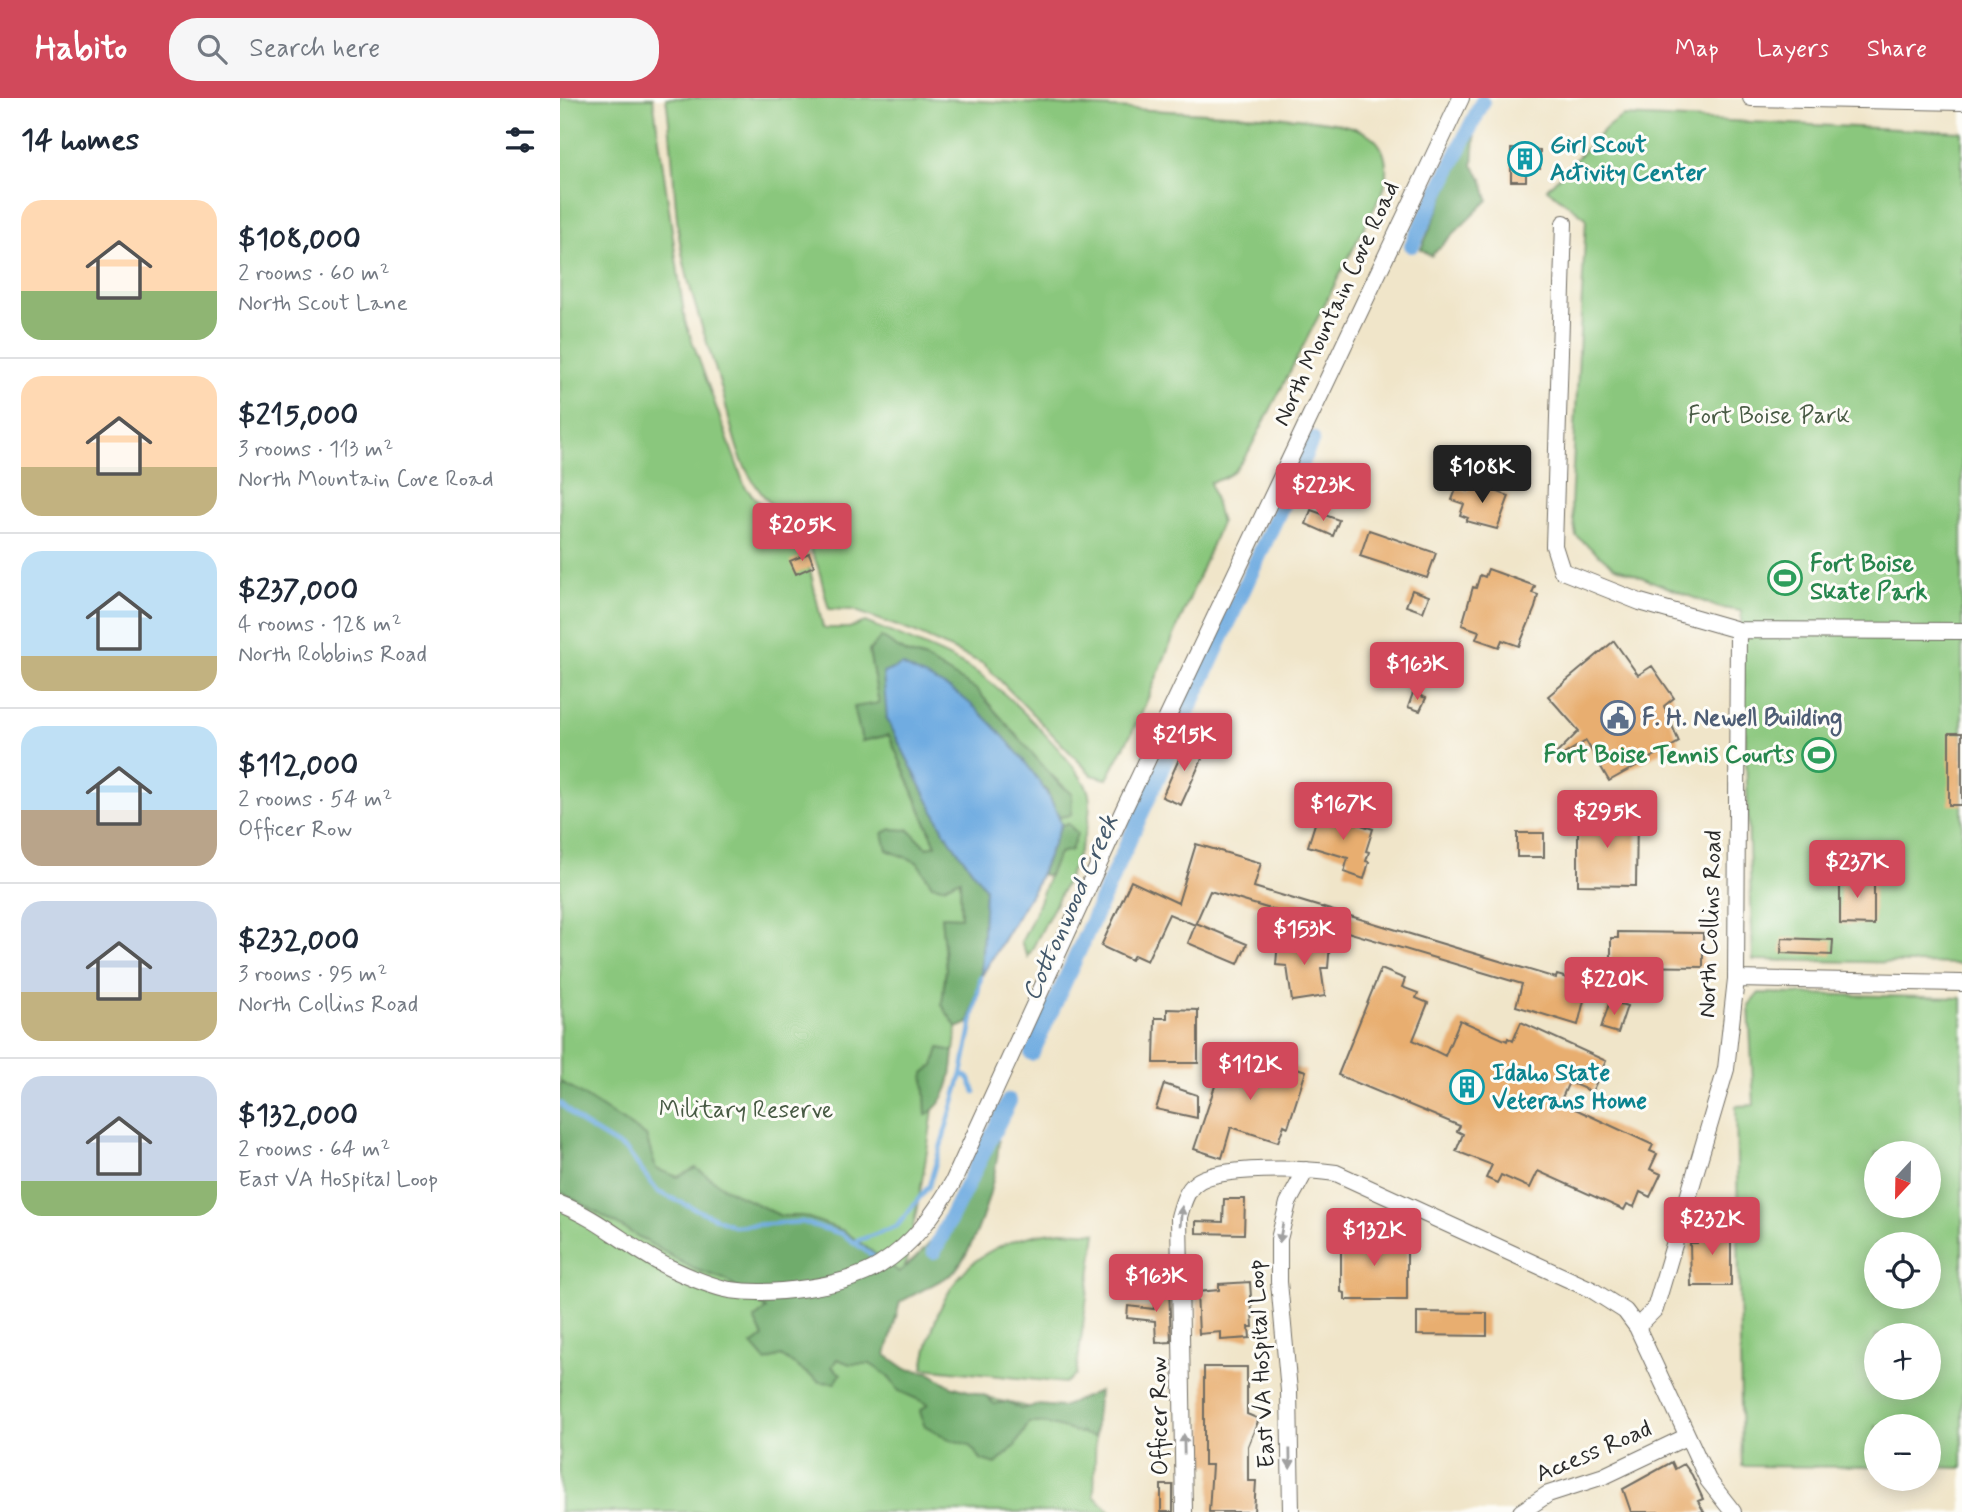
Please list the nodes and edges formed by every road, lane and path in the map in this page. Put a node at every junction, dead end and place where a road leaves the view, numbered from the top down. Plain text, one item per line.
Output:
1 (1461, 98) edge
2 (1751, 98) edge
3 (1962, 102) edge
4 (1564, 223) dead end
5 (1738, 630) junction
6 (1962, 631) edge
7 (1736, 979) junction
8 (1962, 983) edge
9 (1306, 1170) junction
10 (560, 1204) edge
11 (1637, 1327) junction
12 (1686, 1437) junction
13 (1185, 1512) edge
14 (1291, 1512) edge
15 (1521, 1512) edge
16 (1732, 1512) edge

1 - 10 street, North Mountain Cove Road
2 - 3 street
4 - 5 street
5 - 6 street
5 - 7 street, North Collins Road
7 - 8 street
7 - 11 street, North Collins Road
9 - 11 street
13 -> 9 street, Officer Row
9 -> 14 street, East VA Hospital Loop
11 - 12 street
12 - 15 street, Access Road
12 - 16 street

